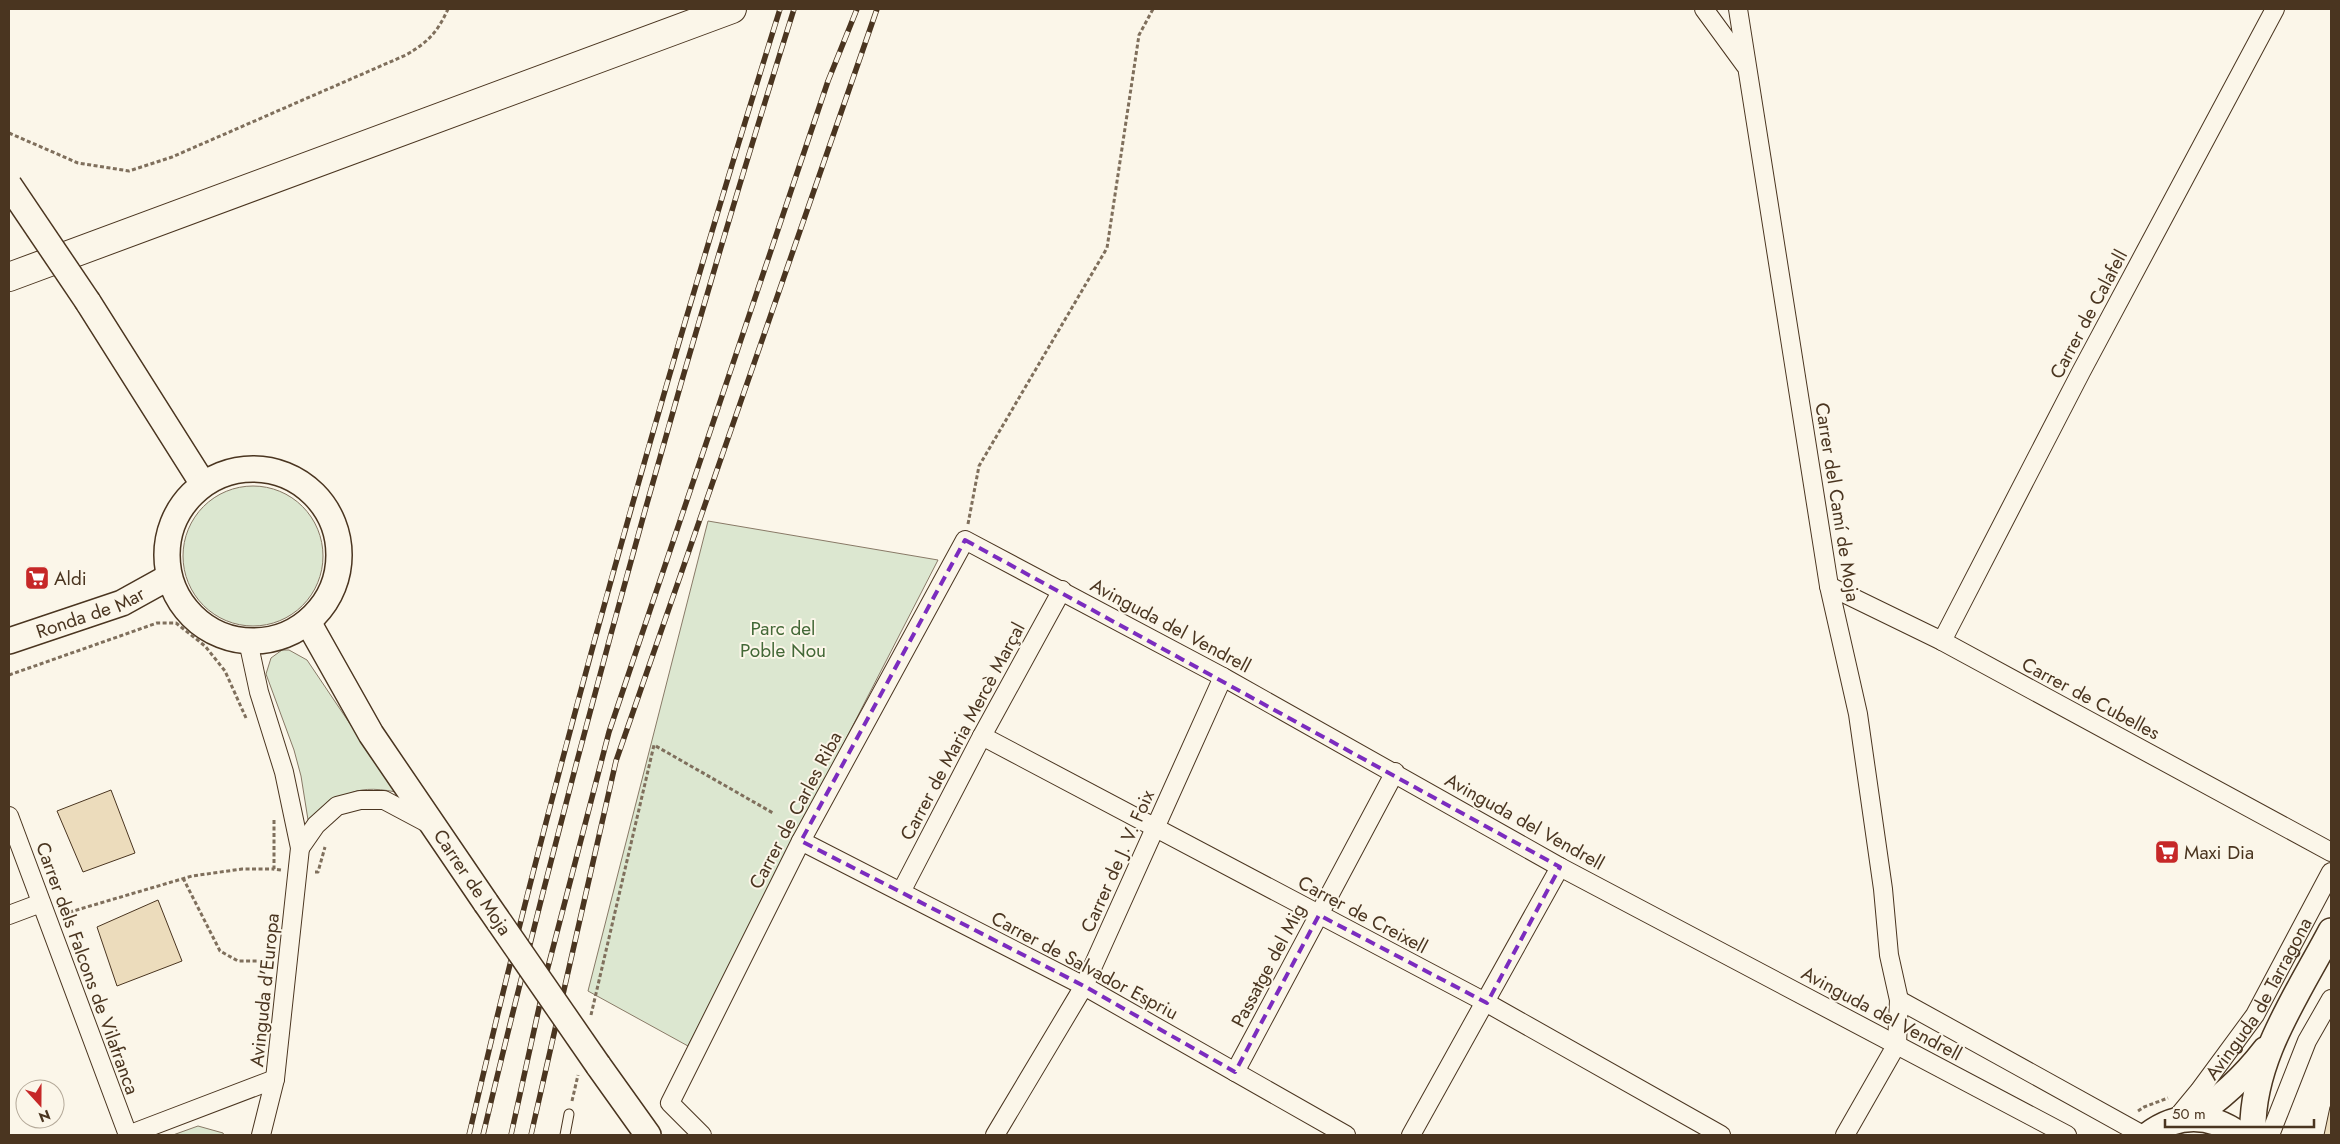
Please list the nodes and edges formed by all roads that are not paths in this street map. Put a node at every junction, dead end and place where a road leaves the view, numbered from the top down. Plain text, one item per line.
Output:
1 (732, 9) edge
2 (1704, 9) edge
3 (1738, 9) edge
4 (2275, 9) edge
5 (1747, 67) junction
6 (9, 185) edge
7 (9, 277) edge
8 (203, 484) junction
9 (965, 540) joint
10 (169, 577) junction
11 (1828, 586) junction
12 (1062, 590) junction
13 (308, 622) junction
14 (9, 641) edge
15 (248, 641) junction
16 (1942, 641) junction
17 (1223, 677) junction
18 (982, 736) junction
19 (1395, 772) junction
20 (9, 816) edge
21 (436, 827) junction
22 (1156, 828) junction
23 (801, 841) junction
24 (300, 848) junction
25 (2331, 852) edge
26 (1560, 867) junction
27 (2331, 872) edge
28 (901, 892) junction
29 (44, 911) junction
30 (9, 915) edge
31 (1319, 915) junction
32 (2331, 931) edge
33 (1084, 986) junction
34 (2331, 999) edge
35 (1899, 1000) junction
36 (1487, 1003) junction
37 (2280, 1027) junction
38 (1897, 1044) junction
39 (1235, 1072) junction
40 (276, 1079) junction
41 (569, 1114) road end
42 (2183, 1119) junction
43 (128, 1135) edge
44 (261, 1135) edge
45 (565, 1135) edge
46 (648, 1135) edge
47 (702, 1135) edge
48 (995, 1135) edge
49 (1346, 1135) edge
50 (1411, 1135) edge
51 (1721, 1135) edge
52 (1845, 1135) edge
53 (2067, 1135) edge
54 (2143, 1135) edge
55 (2148, 1135) edge
56 (2240, 1135) edge
57 (2253, 1135) edge
58 (2270, 1135) edge

1 - 7 highway
2 - 5 street
3 - 5 street, Carrer del Camí de Moja
4 - 16 street, Carrer de Calafell
5 - 11 street, Carrer del Camí de Moja
6 - 8 street, bridge
8 - 10 street
8 - 13 street
9 - 12 street, Avinguda del Vendrell
9 - 23 street, Carrer de Carles Riba
10 - 14 street, Ronda de Mar
10 - 15 street
11 - 16 street, Carrer de Cubelles
11 - 35 street, Carrer del Camí de Moja
12 - 17 street, Avinguda del Vendrell
12 - 18 street, Carrer de Maria Mercè Marçal
13 - 15 street
13 - 21 street, Carrer de Moja
15 - 24 street, Avinguda d'Europa
16 - 25 street, Carrer de Cubelles
17 - 19 street, Avinguda del Vendrell
17 - 22 street, Carrer de J. V. Foix
18 - 22 street, Carrer de Creixell
18 - 28 street, Carrer de Maria Mercè Marçal
19 - 26 street, Avinguda del Vendrell
19 - 31 street, Passatge del Mig
20 - 29 street, Carrer dels Falcons de Vilafranca
21 - 24 street, Avinguda d'Europa
21 - 46 street, Carrer de Moja, bridge
22 - 31 street, Carrer de Creixell
22 - 33 street, Carrer de J. V. Foix
23 - 28 street, Carrer de Salvador Espriu
23 - 47 street, Carrer de Carles Riba
24 - 40 street, Avinguda d'Europa
26 - 36 street
26 - 38 street, Avinguda del Vendrell
27 - 42 street, Avinguda de Tarragona
28 - 33 street, Carrer de Salvador Espriu
29 - 30 street
29 - 43 street, Carrer dels Falcons de Vilafranca
31 - 36 street, Carrer de Creixell
31 - 39 street, Passatge del Mig
32 - 37 street, Avinguda de Tarragona
33 - 39 street, Carrer de Salvador Espriu
33 - 48 street, Carrer de J. V. Foix
34 - 58 street
35 - 38 street, Carrer del Camí de Moja
35 - 54 street, Avinguda del Vendrell
36 - 50 street
36 - 51 street, Carrer de Creixell
37 - 42 street, Avinguda de Tarragona
37 - 57 street, Avinguda de Tarragona
38 - 52 street
38 - 53 street, Avinguda del Vendrell
39 - 49 street, Carrer de Salvador Espriu
40 - 43 street
40 - 44 street, Avinguda d'Europa
41 - 45 lane
42 - 55 street
42 - 56 street

